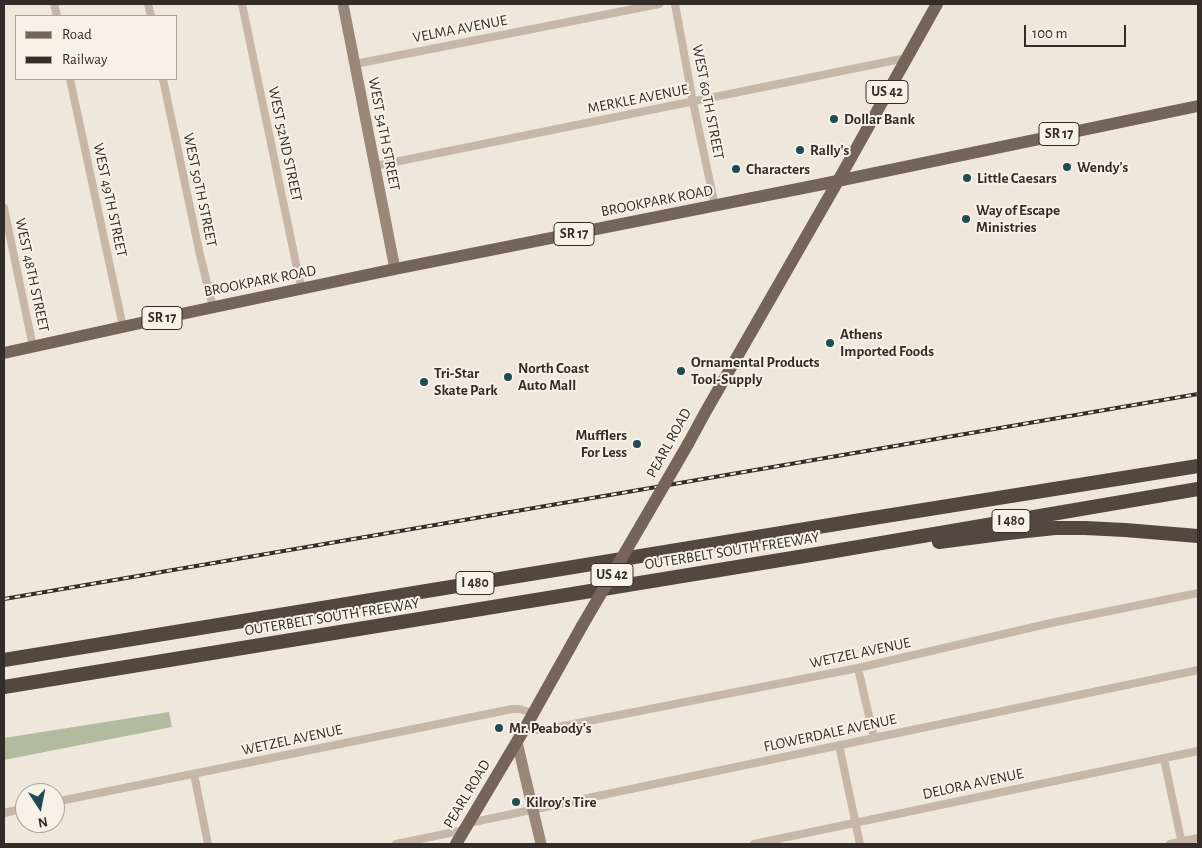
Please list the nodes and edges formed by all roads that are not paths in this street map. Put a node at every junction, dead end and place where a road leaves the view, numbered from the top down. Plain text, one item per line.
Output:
1 (242, 4) edge
2 (343, 4) edge
3 (659, 4) edge
4 (674, 4) edge
5 (937, 4) edge
6 (906, 58) junction
7 (355, 64) junction
8 (70, 80) edge
9 (163, 80) edge
10 (693, 102) junction
11 (1198, 106) edge
12 (375, 166) junction
13 (838, 181) junction
14 (715, 206) junction
15 (4, 208) edge
16 (395, 269) junction
17 (302, 290) junction
18 (213, 307) junction
19 (122, 327) junction
20 (33, 346) junction
21 (4, 353) edge
22 (1198, 466) edge
23 (1198, 489) edge
24 (1198, 536) edge
25 (823, 553) junction
26 (1198, 593) edge
27 (4, 658) edge
28 (858, 668) junction
29 (1198, 670) edge
30 (4, 687) edge
31 (533, 714) junction
32 (525, 728) junction
33 (874, 738) junction
34 (517, 742) junction
35 (839, 745) junction
36 (1198, 751) edge
37 (1164, 758) junction
38 (194, 774) junction
39 (65, 800) edge
40 (534, 810) junction
41 (856, 822) junction
42 (466, 827) junction
43 (1198, 838) edge
44 (1181, 843) edge
45 (208, 844) edge
46 (396, 844) edge
47 (456, 844) edge
48 (542, 844) edge
49 (754, 844) edge
50 (860, 844) edge
51 (1170, 844) edge

1 - 17 street, WEST 52ND STREET
2 - 7 street, WEST 54TH STREET
3 - 7 street, VELMA AVENUE
4 - 10 street, WEST 60TH STREET
5 - 6 main road, PEARL ROAD / US 42
6 - 10 street, MERKLE AVENUE
6 - 13 main road, PEARL ROAD / US 42
7 - 12 street, WEST 54TH STREET
8 - 19 street, WEST 49TH STREET
9 - 18 street, WEST 50TH STREET
10 - 12 street, MERKLE AVENUE
10 - 14 street, WEST 60TH STREET
11 - 13 main road, BROOKPARK ROAD / SR 17
12 - 16 street, WEST 54TH STREET
13 - 14 main road, BROOKPARK ROAD / SR 17
13 - 31 main road, PEARL ROAD / US 42, bridge
14 - 16 main road, BROOKPARK ROAD / SR 17
15 - 20 street, WEST 48TH STREET
16 - 17 main road, BROOKPARK ROAD / SR 17
17 - 18 main road, BROOKPARK ROAD / SR 17
18 - 19 main road, BROOKPARK ROAD / SR 17
19 - 20 main road, BROOKPARK ROAD / SR 17
20 - 21 main road, BROOKPARK ROAD / SR 17
22 - 27 highway, OUTERBELT SOUTH FREEWAY / I 480
23 - 25 highway, OUTERBELT SOUTH FREEWAY / I 480
24 - 25 highway
25 - 30 highway, OUTERBELT SOUTH FREEWAY / I 480
26 - 28 street, WETZEL AVENUE
28 - 32 street, WETZEL AVENUE
28 - 33 street
29 - 33 street, FLOWERDALE AVENUE
31 - 32 main road, PEARL ROAD / US 42
31 - 38 street, WETZEL AVENUE
32 - 34 main road, PEARL ROAD / US 42
33 - 35 street, FLOWERDALE AVENUE
34 - 40 street
34 - 42 main road, PEARL ROAD / US 42
35 - 40 street, FLOWERDALE AVENUE
35 - 41 street
36 - 37 street, DELORA AVENUE
37 - 41 street, DELORA AVENUE
37 - 44 street
38 - 39 street, WETZEL AVENUE
38 - 45 street
40 - 42 street, FLOWERDALE AVENUE
40 - 48 street
41 - 49 street, DELORA AVENUE
41 - 50 street
42 - 46 street, FLOWERDALE AVENUE
42 - 47 main road, PEARL ROAD / US 42
43 - 44 street
44 - 51 street

